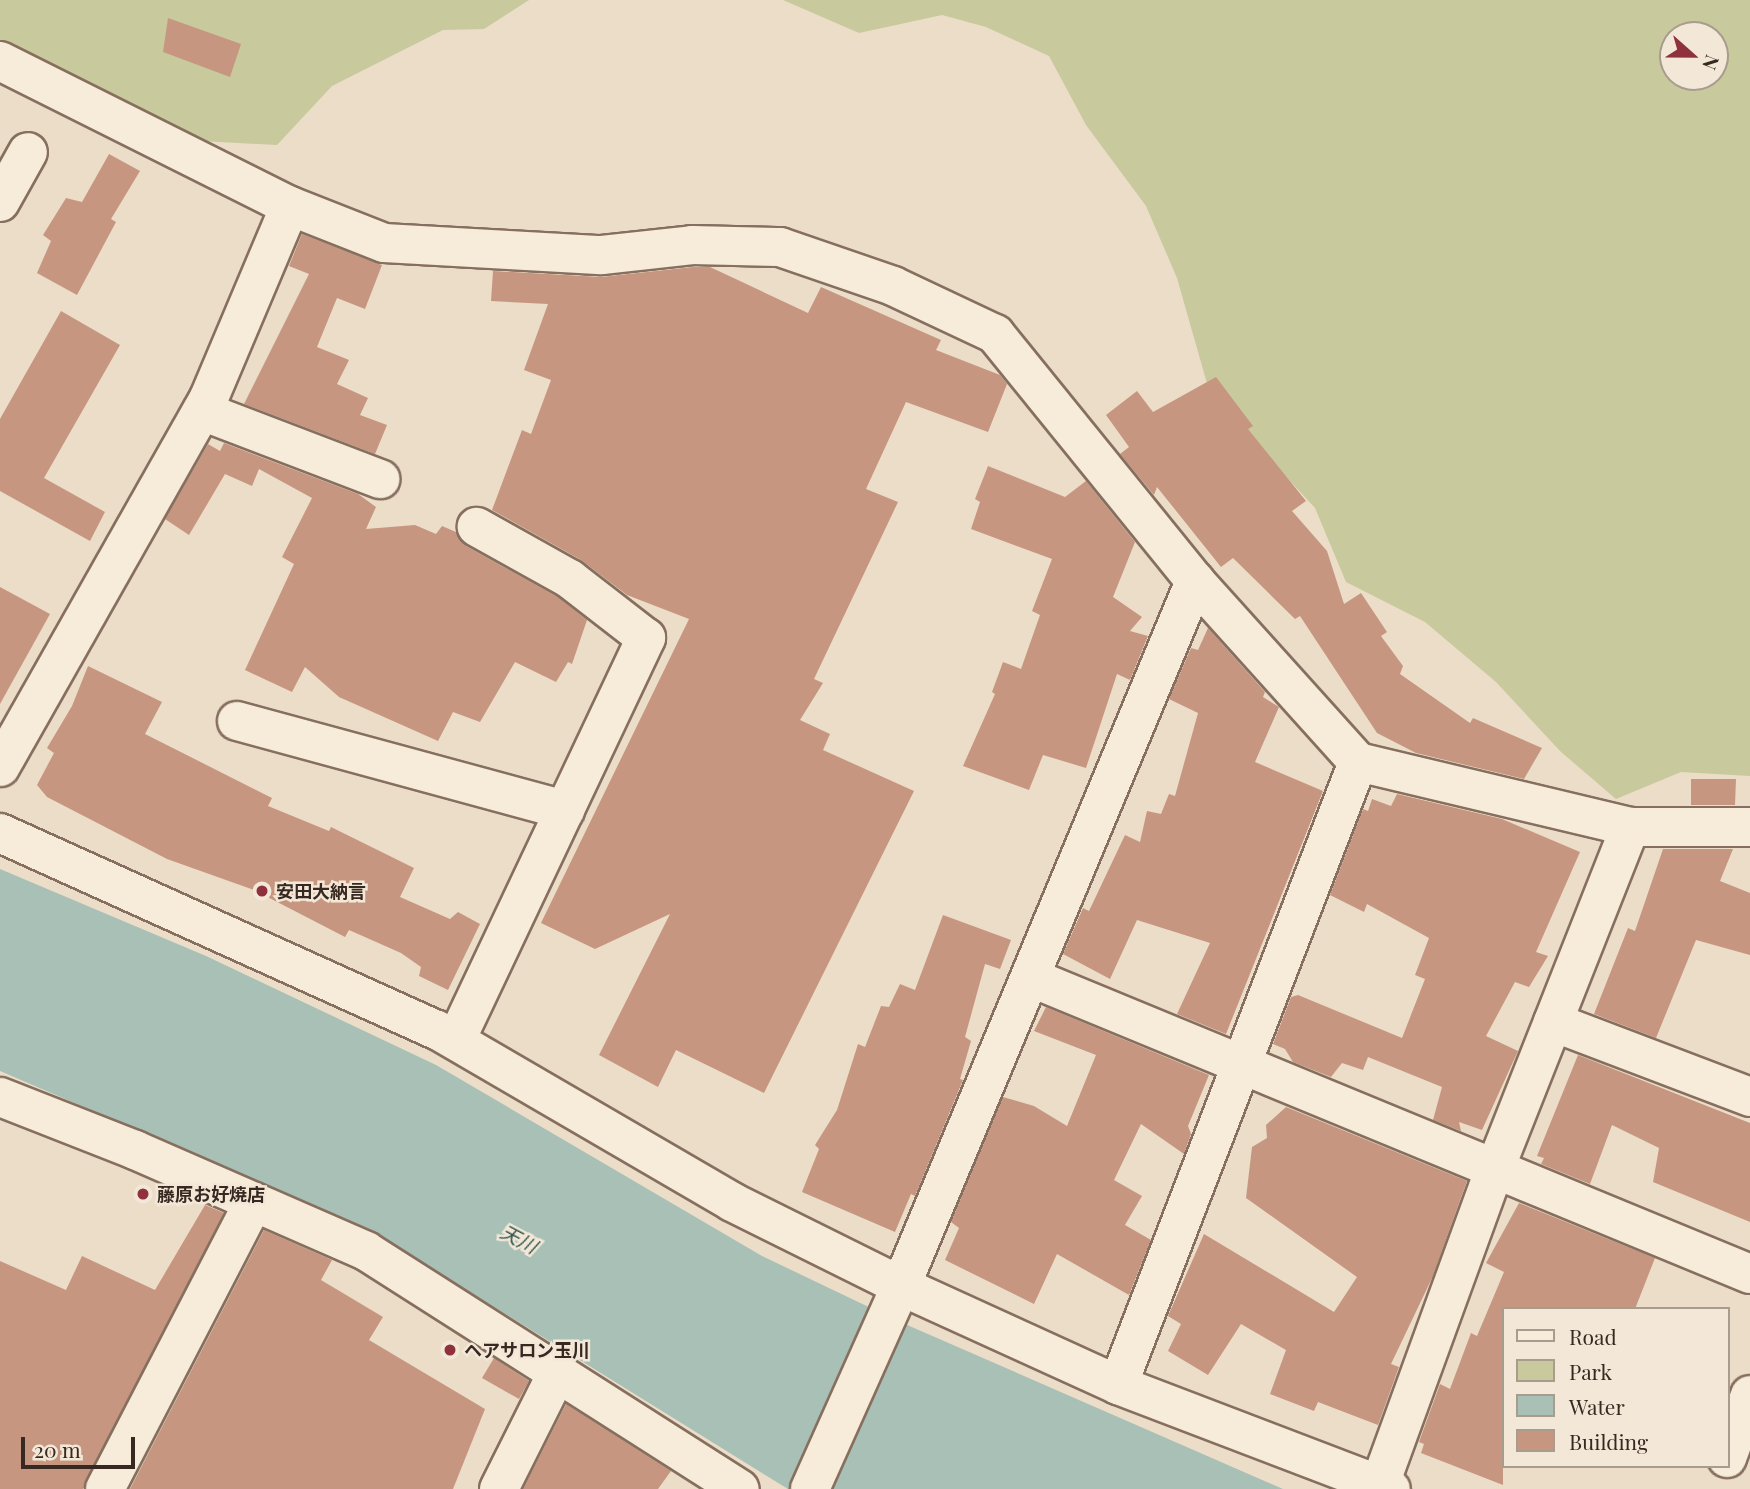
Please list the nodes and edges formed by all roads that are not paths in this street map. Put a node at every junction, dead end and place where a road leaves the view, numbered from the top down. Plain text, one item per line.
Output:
1 (0, 61) edge
2 (28, 152) dead end
3 (0, 202) edge
4 (290, 206) junction
5 (202, 411) junction
6 (380, 479) dead end
7 (477, 527) dead end
8 (1195, 581) junction
9 (237, 722) dead end
10 (1358, 762) junction
11 (0, 767) edge
12 (565, 810) junction
13 (1630, 827) junction
14 (1750, 827) edge
15 (0, 833) edge
16 (1032, 978) junction
17 (1553, 1021) junction
18 (456, 1040) junction
19 (1243, 1066) junction
20 (0, 1097) edge
21 (1750, 1097) edge
22 (1494, 1171) junction
23 (254, 1202) junction
24 (1750, 1274) edge
25 (901, 1286) junction
26 (557, 1373) junction
27 (1118, 1385) junction
28 (1750, 1395) edge
29 (1729, 1453) edge
30 (1723, 1468) edge
31 (1385, 1487) edge
32 (105, 1489) edge
33 (499, 1489) edge
34 (740, 1489) edge
35 (810, 1489) edge
36 (1716, 1489) edge

1 - 4 street
2 - 3 street
4 - 5 street
4 - 8 street
5 - 6 street
5 - 11 street
7 - 12 street
8 - 10 street
8 - 16 street
9 - 12 street
10 - 13 street
10 - 19 street
12 - 18 street
13 - 14 street
13 - 17 street
15 - 18 street
16 - 19 street
16 - 25 street
17 - 21 street
17 - 22 street
18 - 25 street
19 - 22 street
19 - 27 street
20 - 23 street
22 - 24 street
22 - 31 street
23 - 26 street
23 - 32 street
25 - 27 street
25 - 35 street
26 - 33 street
26 - 34 street
27 - 31 street
28 - 29 street
30 - 36 street

